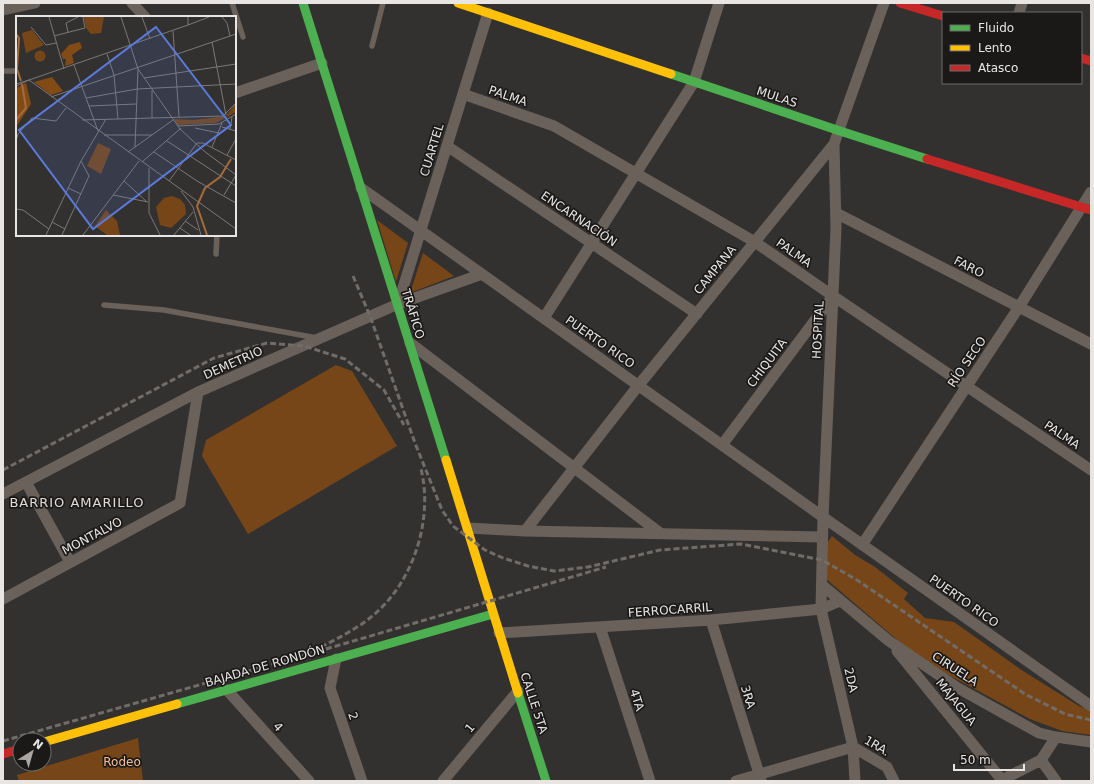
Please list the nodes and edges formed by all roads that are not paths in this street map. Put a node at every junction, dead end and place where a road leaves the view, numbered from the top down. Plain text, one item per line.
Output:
1 (35, 3) edge
2 (132, 3) edge
3 (232, 3) edge
4 (303, 3) edge
5 (383, 3) edge
6 (458, 3) edge
7 (720, 3) edge
8 (884, 3) edge
9 (900, 3) edge
10 (489, 8) edge
11 (3, 10) edge
12 (145, 16) edge
13 (942, 16) edge
14 (243, 37) dead end
15 (372, 46) dead end
16 (322, 63) junction
17 (16, 71) edge
18 (3, 72) edge
19 (694, 82) junction
20 (236, 93) edge
21 (463, 94) junction
22 (840, 131) junction
23 (834, 144) junction
24 (446, 146) junction
25 (636, 173) junction
26 (361, 188) junction
27 (1091, 192) edge
28 (1086, 208) edge
29 (836, 213) junction
30 (421, 230) junction
31 (217, 236) edge
32 (755, 242) junction
33 (591, 244) junction
34 (216, 254) dead end
35 (482, 274) junction
36 (833, 296) junction
37 (398, 304) junction
38 (104, 305) dead end
39 (1019, 307) junction
40 (697, 314) junction
41 (544, 318) junction
42 (319, 339) junction
43 (410, 343) junction
44 (1091, 344) edge
45 (638, 386) junction
46 (966, 386) junction
47 (198, 392) junction
48 (722, 445) junction
49 (574, 468) junction
50 (1091, 470) edge
51 (26, 482) junction
52 (3, 494) edge
53 (823, 517) junction
54 (468, 528) junction
55 (524, 531) junction
56 (660, 533) junction
57 (822, 537) junction
58 (862, 545) junction
59 (70, 562) junction
60 (822, 585) junction
61 (3, 599) edge
62 (840, 601) junction
63 (821, 609) junction
64 (493, 614) junction
65 (711, 620) junction
66 (600, 627) junction
67 (499, 633) junction
68 (889, 641) junction
69 (336, 658) junction
70 (227, 690) junction
71 (518, 691) junction
72 (1091, 706) edge
73 (1056, 737) junction
74 (52, 740) edge
75 (1091, 742) edge
76 (853, 747) junction
77 (1041, 760) junction
78 (760, 778) edge
79 (1001, 780) edge
80 (309, 781) edge
81 (362, 781) edge
82 (443, 781) edge
83 (546, 781) edge
84 (650, 781) edge
85 (736, 781) edge
86 (855, 781) edge
87 (894, 781) edge
88 (1056, 781) edge

1 - 11 street
2 - 12 street
3 - 14 lane
4 - 16 street, TRÁFICO
5 - 15 lane
6 - 10 street, MULAS
7 - 19 street
8 - 22 street, CAMPANA
9 - 13 street
10 - 19 street, MULAS
10 - 21 street, CUARTEL
16 - 20 street
16 - 26 street, TRÁFICO
17 - 18 lane
19 - 22 street, MULAS
19 - 25 street
21 - 24 street, CUARTEL
21 - 25 street, PALMA
22 - 23 street, CAMPANA
22 - 28 street, MULAS
23 - 29 street, HOSPITAL
23 - 32 street, CAMPANA
24 - 30 street, CUARTEL
24 - 33 street, ENCARNACIÓN
25 - 32 street, PALMA
25 - 33 street
26 - 30 street, PUERTO RICO
26 - 37 street, TRÁFICO
27 - 28 street, RÍO SECO
28 - 39 street, RÍO SECO
29 - 36 street, HOSPITAL
29 - 39 street, FARO
30 - 35 street, PUERTO RICO
30 - 37 street, CUARTEL
31 - 34 lane
32 - 36 street, PALMA
32 - 40 street, CAMPANA
33 - 40 street, ENCARNACIÓN
33 - 41 street
35 - 37 street, DEMETRIO
35 - 41 street, PUERTO RICO
36 - 46 street, PALMA
36 - 48 street, CHIQUITA
36 - 53 street, HOSPITAL
37 - 42 street, DEMETRIO
37 - 43 street, TRÁFICO
38 - 42 lane
39 - 44 street, FARO
39 - 46 street, RÍO SECO
40 - 45 street, CAMPANA
41 - 45 street, PUERTO RICO
42 - 47 street, DEMETRIO
43 - 49 street
43 - 54 street, TRÁFICO
45 - 48 street, PUERTO RICO
45 - 49 street, CAMPANA
46 - 50 street, PALMA
46 - 58 street, RÍO SECO
47 - 51 street, DEMETRIO
47 - 59 street, MONTALVO
48 - 53 street, PUERTO RICO
49 - 55 street, CAMPANA
49 - 56 street
51 - 52 street, DEMETRIO
51 - 59 street
53 - 57 street
53 - 58 street, PUERTO RICO
54 - 55 street
54 - 64 street, TRÁFICO
55 - 56 street
56 - 57 street
57 - 60 street
58 - 72 street, PUERTO RICO
59 - 61 street, MONTALVO
60 - 62 street, CIRUELA
60 - 63 street, 2DA
62 - 63 street, FERROCARRIL
62 - 68 street, CIRUELA
63 - 65 street, FERROCARRIL
63 - 76 street, 2DA
64 - 67 street, TRÁFICO
64 - 69 street, BAJADA DE RONDÓN
65 - 66 street, FERROCARRIL
65 - 78 street, 3RA
66 - 67 street, FERROCARRIL
66 - 84 street, 4TA
67 - 71 street, CALLE 5TA
68 - 73 street, CIRUELA
68 - 79 street, MAJAGUA
69 - 70 street, BAJADA DE RONDÓN
69 - 81 street, 2
70 - 74 street, BAJADA DE RONDÓN
70 - 80 street, 4
71 - 82 street, 1
71 - 83 street, CALLE 5TA
73 - 75 street, CIRUELA
73 - 77 street
76 - 78 street
76 - 86 street, 2DA
76 - 87 street, 1RA.
77 - 79 street
77 - 88 street
78 - 85 street

